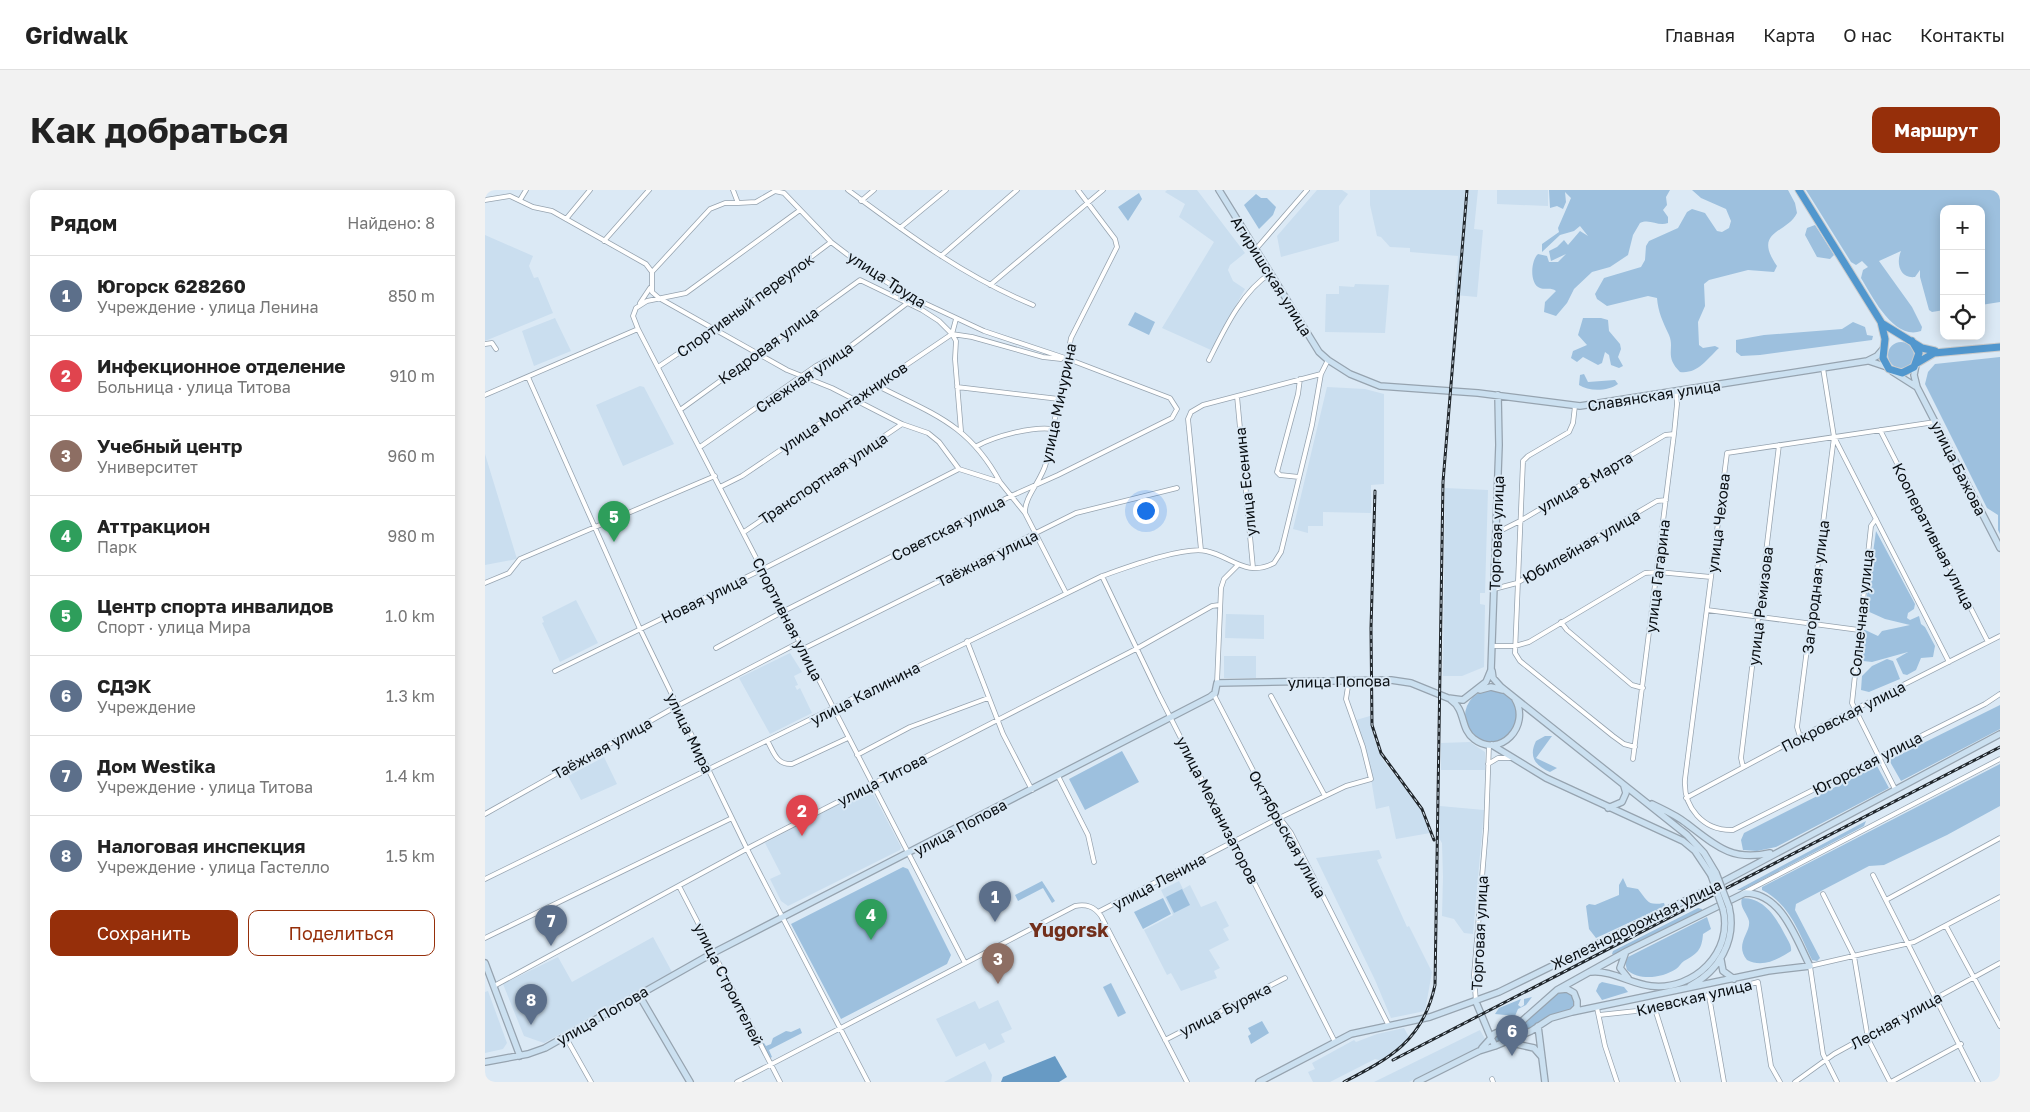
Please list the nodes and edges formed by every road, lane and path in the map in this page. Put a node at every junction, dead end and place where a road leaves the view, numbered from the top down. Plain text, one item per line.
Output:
1 (526, 190) edge
2 (589, 190) edge
3 (649, 190) edge
4 (733, 190) edge
5 (848, 190) edge
6 (874, 190) edge
7 (946, 190) edge
8 (1017, 190) edge
9 (1078, 190) edge
10 (1103, 190) edge
11 (1219, 190) edge
12 (1307, 190) edge
13 (1799, 190) edge
14 (485, 200) edge
15 (519, 200) junction
16 (861, 200) junction
17 (1087, 202) junction
18 (738, 203) junction
19 (800, 210) junction
20 (566, 220) junction
21 (900, 228) junction
22 (604, 241) junction
23 (831, 242) junction
24 (1256, 249) junction
25 (941, 256) junction
26 (652, 272) junction
27 (1271, 273) junction
28 (857, 281) joint
29 (991, 285) junction
30 (651, 286) junction
31 (659, 298) junction
32 (906, 304) junction
33 (639, 305) junction
34 (1033, 305) dead end
35 (956, 319) junction
36 (1881, 322) junction
37 (639, 329) junction
38 (713, 329) junction
39 (952, 334) junction
40 (1905, 337) junction
41 (1912, 340) junction
42 (485, 344) edge
43 (2000, 347) edge
44 (1884, 348) junction
45 (495, 350) dead end
46 (1943, 352) junction
47 (756, 353) junction
48 (1068, 359) junction
49 (1209, 360) dead end
50 (1328, 360) junction
51 (1867, 361) junction
52 (1916, 364) junction
53 (658, 367) junction
54 (1823, 368) junction
55 (1889, 369) junction
56 (1321, 374) junction
57 (803, 376) junction
58 (527, 377) junction
59 (1300, 379) junction
60 (876, 385) junction
61 (957, 387) junction
62 (1917, 388) junction
63 (1676, 392) junction
64 (485, 395) edge
65 (1498, 395) junction
66 (1237, 396) junction
67 (1059, 399) junction
68 (853, 400) junction
69 (1575, 406) junction
70 (1177, 408) joint
71 (680, 410) junction
72 (1935, 422) junction
73 (902, 424) junction
74 (1053, 429) junction
75 (1880, 430) junction
76 (961, 431) junction
77 (1674, 434) junction
78 (1834, 437) junction
79 (1779, 445) junction
80 (977, 446) junction
81 (700, 447) junction
82 (959, 469) junction
83 (715, 476) junction
84 (1299, 477) junction
85 (1000, 482) junction
86 (1039, 483) junction
87 (720, 486) junction
88 (1177, 488) dead end
89 (1011, 496) junction
90 (1666, 500) junction
91 (1025, 513) junction
92 (1876, 519) junction
93 (1520, 521) junction
94 (594, 529) junction
95 (1496, 531) junction
96 (744, 532) junction
97 (1035, 534) junction
98 (2000, 548) edge
99 (1201, 550) junction
100 (1237, 566) junction
101 (1253, 568) junction
102 (763, 569) junction
103 (1658, 572) junction
104 (1102, 576) junction
105 (1711, 577) junction
106 (485, 583) edge
107 (1517, 583) junction
108 (1494, 589) junction
109 (1066, 593) junction
110 (1219, 605) junction
111 (1707, 610) junction
112 (784, 611) junction
113 (1759, 617) junction
114 (1561, 622) junction
115 (1811, 624) junction
116 (640, 629) junction
117 (1859, 630) junction
118 (2000, 636) edge
119 (800, 642) junction
120 (967, 642) junction
121 (1988, 642) junction
122 (1492, 646) junction
123 (1515, 646) junction
124 (716, 648) dead end
125 (803, 649) junction
126 (1136, 649) junction
127 (1949, 662) junction
128 (1491, 670) junction
129 (555, 671) dead end
130 (1349, 680) junction
131 (1217, 684) junction
132 (1227, 684) junction
133 (1643, 688) junction
134 (1505, 691) junction
135 (1214, 694) junction
136 (1473, 694) junction
137 (2000, 694) edge
138 (1271, 696) dead end
139 (1511, 696) junction
140 (988, 698) junction
141 (1447, 698) junction
142 (677, 706) junction
143 (833, 708) junction
144 (1854, 709) junction
145 (1171, 718) junction
146 (1462, 719) junction
147 (997, 720) junction
148 (2000, 734) edge
149 (1800, 737) junction
150 (849, 738) junction
151 (768, 742) junction
152 (1491, 745) junction
153 (1635, 747) junction
154 (857, 755) junction
155 (1513, 758) junction
156 (1879, 758) junction
157 (1633, 759) dead end
158 (2000, 759) edge
159 (1489, 764) junction
160 (1743, 767) junction
161 (708, 771) junction
162 (1058, 776) junction
163 (873, 783) junction
164 (1624, 785) junction
165 (1032, 790) junction
166 (1895, 790) junction
167 (1325, 796) junction
168 (1687, 799) junction
169 (1642, 800) junction
170 (1608, 808) junction
171 (485, 814) edge
172 (732, 818) junction
173 (1279, 818) junction
174 (2000, 838) edge
175 (1234, 841) junction
176 (747, 848) junction
177 (1780, 850) junction
178 (909, 854) junction
179 (1094, 862) dead end
180 (1713, 874) junction
181 (1873, 874) dead end
182 (485, 879) edge
183 (679, 886) junction
184 (1740, 894) junction
185 (1823, 894) dead end
186 (2000, 897) edge
187 (1886, 900) junction
188 (1726, 908) junction
189 (1098, 912) junction
190 (783, 918) junction
191 (1946, 926) junction
192 (485, 938) edge
193 (1908, 944) junction
194 (1627, 951) junction
195 (713, 954) junction
196 (1854, 956) junction
197 (1721, 958) junction
198 (485, 962) edge
199 (2000, 962) edge
200 (965, 963) junction
201 (1810, 966) junction
202 (1585, 974) junction
203 (1973, 977) junction
204 (1285, 978) dead end
205 (1734, 979) junction
206 (1636, 983) junction
207 (494, 986) junction
208 (1557, 990) junction
209 (1679, 991) junction
210 (639, 995) junction
211 (1709, 996) junction
212 (1935, 998) junction
213 (1476, 1002) junction
214 (1597, 1008) junction
215 (1655, 1008) junction
216 (1572, 1012) junction
217 (1599, 1015) junction
218 (1485, 1023) junction
219 (1999, 1023) edge
220 (1389, 1026) junction
221 (1538, 1026) junction
222 (841, 1028) junction
223 (1501, 1030) junction
224 (1867, 1035) junction
225 (565, 1036) junction
226 (1491, 1038) junction
227 (1165, 1040) junction
228 (1335, 1042) junction
229 (1507, 1042) junction
230 (1961, 1044) junction
231 (1495, 1046) junction
232 (1479, 1051) junction
233 (520, 1056) junction
234 (1542, 1058) junction
235 (1826, 1059) junction
236 (485, 1062) edge
237 (770, 1065) junction
238 (591, 1082) edge
239 (689, 1082) edge
240 (737, 1082) edge
241 (780, 1082) edge
242 (868, 1082) edge
243 (1187, 1082) edge
244 (1259, 1082) edge
245 (1417, 1082) edge
246 (1545, 1082) edge
247 (1617, 1082) edge
248 (1678, 1082) edge
249 (1724, 1082) edge
250 (1780, 1082) edge
251 (1795, 1082) edge
252 (1837, 1082) edge
253 (1891, 1082) edge
254 (1978, 1082) edge

1 - 15 street
2 - 20 street
3 - 22 street
4 - 18 street
5 - 16 street
6 - 16 street
7 - 21 street
8 - 25 street
9 - 17 street
10 - 17 street
11 - 24 street, Агиришская улица
12 - 24 street
13 - 36 highway
14 - 15 street
15 - 20 street
16 - 21 street
17 - 29 street
17 - 48 street, улица Мичурина
18 - 19 street, улица Труда
18 - 26 street
19 - 23 street, улица Труда
19 - 31 street
20 - 22 street
21 - 25 street
22 - 26 street
23 - 35 street, улица Труда
23 - 38 street, Спортивный переулок
24 - 27 street, Агиришская улица
25 - 29 street
26 - 30 street
27 - 49 street
27 - 50 street, Агиришская улица
28 - 32 street, улица Труда
28 - 47 street, Кедровая улица
29 - 34 street
30 - 31 street
30 - 33 street
31 - 33 street
31 - 38 street
32 - 39 street, улица Труда
32 - 57 street, Снежная улица
33 - 37 street
35 - 39 street
35 - 48 street, улица Труда
36 - 40 highway
36 - 44 highway
37 - 53 street, Спортивная улица
37 - 58 street
38 - 47 street
38 - 53 street, Спортивный переулок
39 - 48 street, улица Труда
39 - 60 street, улица Монтажников
39 - 61 street
40 - 41 highway
40 - 44 highway
41 - 46 highway
41 - 52 highway
42 - 45 street
43 - 46 highway
44 - 51 street
44 - 55 highway
46 - 52 highway
47 - 57 street
47 - 71 street, Кедровая улица
48 - 67 street, улица Мичурина
48 - 70 street, улица Труда
50 - 56 street
50 - 65 street, Славянская улица
51 - 54 street, Славянская улица
51 - 55 street
52 - 55 highway
52 - 62 street
53 - 71 street, Спортивная улица
54 - 63 street, Славянская улица
54 - 78 street
55 - 62 street
56 - 59 street
56 - 84 street
57 - 68 street
57 - 81 street, Снежная улица
58 - 64 street
58 - 94 street, улица Мира
59 - 66 street
59 - 84 street
60 - 68 street, улица Монтажников
60 - 76 street
61 - 67 street
61 - 76 street
62 - 72 street, улица Бажова
63 - 69 street, Славянская улица
63 - 77 street, улица Гагарина
65 - 69 street, Славянская улица
65 - 95 street, Торговая улица
66 - 99 street
66 - 101 street, улица Есенина
67 - 74 street, улица Мичурина
68 - 73 street
68 - 87 street, улица Монтажников
69 - 93 street
70 - 86 street, Советская улица
71 - 81 street, Спортивная улица
72 - 75 street, улица Чехова
72 - 98 street, улица Бажова
73 - 82 street
73 - 96 street, Транспортная улица
74 - 80 street
74 - 86 street, улица Мичурина
75 - 78 street, улица Чехова
75 - 121 street, Кооперативная улица
76 - 80 street
77 - 90 street, улица Гагарина
77 - 93 street, улица 8 Марта
78 - 79 street, улица Чехова
78 - 92 street
78 - 115 street, Загородная улица
79 - 105 street, улица Чехова
79 - 113 street, улица Ремизова
80 - 85 street
81 - 83 street, Спортивная улица
82 - 85 street
82 - 102 street, Новая улица
83 - 87 street, Спортивная улица
83 - 94 street
84 - 101 street
85 - 89 street
86 - 89 street, Советская улица
86 - 91 street, улица Мичурина
87 - 96 street, Спортивная улица
88 - 97 street, Таёжная улица
89 - 91 street
89 - 112 street, Советская улица
90 - 103 street, улица Гагарина
90 - 107 street, Юбилейная улица
91 - 97 street
92 - 117 street, Солнечная улица
92 - 127 street
93 - 95 street, улица 8 Марта
93 - 107 street
94 - 106 street
94 - 116 street, улица Мира
95 - 108 street, Торговая улица
96 - 102 street, Спортивная улица
97 - 109 street
97 - 125 street, Таёжная улица
99 - 100 street
99 - 104 street, улица Калинина
100 - 101 street
100 - 110 street
102 - 112 street, Спортивная улица
102 - 116 street, Новая улица
103 - 105 street
103 - 114 street
103 - 133 street, улица Гагарина
104 - 109 street, улица Калинина
104 - 126 street, улица Механизаторов
105 - 111 street, улица Чехова
107 - 108 street, Юбилейная улица
107 - 123 street
108 - 122 street, Торговая улица
109 - 120 street, улица Калинина
110 - 126 street, улица Титова
110 - 131 street
111 - 113 street
111 - 168 street, улица Чехова
112 - 119 street, Спортивная улица
112 - 124 street, Советская улица
113 - 115 street
113 - 160 street, улица Ремизова
114 - 123 street
114 - 133 street
115 - 117 street
115 - 149 street, Загородная улица
116 - 129 street, Новая улица
116 - 142 street, улица Мира
117 - 144 street, Солнечная улица
118 - 121 street, Покровская улица
119 - 125 street, Спортивная улица
119 - 142 street, Таёжная улица
120 - 140 street
120 - 143 street, улица Калинина
121 - 127 street, Покровская улица
122 - 123 street
122 - 128 street, Торговая улица
123 - 153 street
125 - 143 street, Спортивная улица
126 - 145 street, улица Механизаторов
126 - 147 street, улица Титова
127 - 144 street, Покровская улица
128 - 134 street
128 - 136 street
130 - 132 street, улица Попова
130 - 141 street, улица Попова
130 - 167 street, улица Ленина
131 - 132 street, улица Попова
131 - 135 street
132 - 135 street, улица Попова
133 - 153 street, улица Гагарина
134 - 136 street
134 - 139 street
135 - 145 street, улица Попова
135 - 173 street, Октябрьская улица
136 - 141 street
136 - 146 street
137 - 156 street, Югорская улица
138 - 167 street
139 - 152 street
139 - 164 street
140 - 147 street
140 - 154 street
141 - 146 street
142 - 161 street, улица Мира
142 - 171 street, Таёжная улица
143 - 150 street, Спортивная улица
143 - 151 street, улица Калинина
144 - 149 street, Покровская улица
144 - 156 street, Солнечная улица
145 - 162 street, улица Попова
145 - 175 street, улица Механизаторов
146 - 152 street
147 - 163 street, улица Титова
147 - 165 street
148 - 166 street, Железнодорожная улица
149 - 160 street, Покровская улица
150 - 151 street
150 - 154 street, Спортивная улица
151 - 161 street, улица Калинина
152 - 155 street
152 - 159 street, Торговая улица
153 - 157 street, улица Гагарина
154 - 163 street, Спортивная улица
155 - 159 street
155 - 170 street
156 - 166 street, Солнечная улица
156 - 168 street, Югорская улица
158 - 184 street
159 - 213 street, Торговая улица
160 - 168 street, Покровская улица
161 - 172 street, улица Мира
161 - 182 street, улица Калинина
162 - 165 street, улица Попова
162 - 179 street
163 - 176 street, улица Титова
163 - 178 street, Спортивная улица
164 - 169 street
164 - 170 street
165 - 178 street, улица Попова
166 - 177 street, Железнодорожная улица
167 - 173 street, улица Ленина
169 - 177 street
169 - 180 street
170 - 180 street
172 - 176 street, улица Мира
172 - 192 street
173 - 175 street, улица Ленина
173 - 220 street, Октябрьская улица
174 - 187 street
175 - 189 street, улица Ленина
175 - 228 street, улица Механизаторов
176 - 183 street, улица Титова
176 - 190 street, улица Мира
177 - 213 street, Железнодорожная улица
178 - 190 street, улица Попова
178 - 200 street, Спортивная улица
180 - 188 street, bridge
181 - 187 street
183 - 195 street, улица Строителей
183 - 207 street, улица Титова
184 - 194 street
184 - 201 street
185 - 196 street
186 - 191 street
187 - 193 street
188 - 197 street
188 - 206 street
189 - 200 street, улица Ленина
189 - 227 street
190 - 195 street, улица Попова
190 - 222 street, улица Мира
191 - 193 street
191 - 203 street
193 - 196 street
193 - 212 street
194 - 202 street
194 - 206 street
195 - 210 street, улица Попова
195 - 237 street, улица Строителей
196 - 201 street
196 - 224 street
197 - 205 street
197 - 209 street
198 - 207 street
199 - 203 street, Лесная улица
200 - 222 street, улица Ленина
201 - 205 street
201 - 235 street
202 - 206 street
202 - 208 street
203 - 212 street, Лесная улица
203 - 219 street
204 - 227 street, улица Буряка
205 - 209 street
207 - 233 street
208 - 216 street
208 - 223 street
209 - 214 street
210 - 225 street, улица Попова
210 - 239 street
211 - 215 street, Киевская улица
211 - 249 street
211 - 250 street, Киевская улица
212 - 224 street, Лесная улица
212 - 230 street
213 - 218 street
213 - 220 street, Железнодорожная улица
214 - 216 street
214 - 217 street
215 - 217 street, Киевская улица
215 - 248 street
216 - 221 street
217 - 247 street
218 - 223 street
218 - 226 street
220 - 228 street, Железнодорожная улица
221 - 229 street
221 - 234 street
222 - 237 street, улица Ленина
222 - 242 street, улица Мира
223 - 226 street
224 - 235 street, Лесная улица
224 - 253 street
225 - 233 street, улица Попова
225 - 238 street
226 - 231 street
226 - 232 street
227 - 243 street
228 - 244 street, Железнодорожная улица
229 - 231 street
229 - 234 street
230 - 253 street
230 - 254 street
231 - 232 street
232 - 245 street
233 - 236 street, улица Попова
234 - 246 street
235 - 251 street, Лесная улица
235 - 252 street
237 - 240 street, улица Ленина
237 - 241 street, улица Строителей

